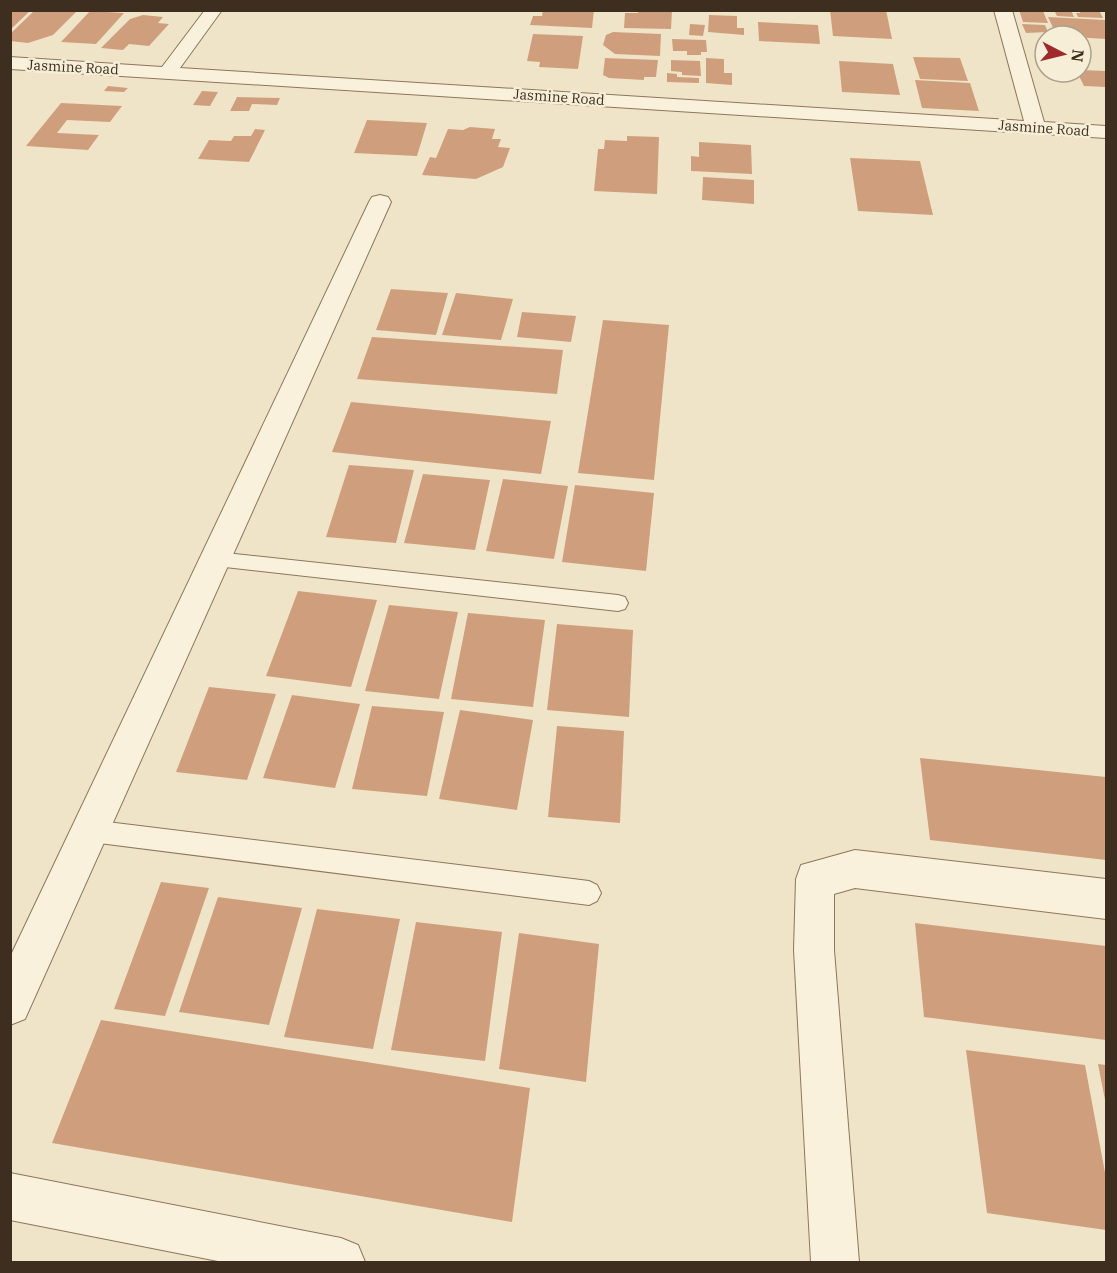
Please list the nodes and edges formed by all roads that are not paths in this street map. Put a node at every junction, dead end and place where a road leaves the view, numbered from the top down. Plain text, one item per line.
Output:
1 (214, 10) edge
2 (1003, 10) edge
3 (10, 63) edge
4 (167, 73) junction
5 (1036, 128) junction
6 (1107, 132) edge
7 (380, 202) dead end
8 (216, 559) junction
9 (618, 603) dead end
10 (91, 831) junction
11 (589, 893) dead end
12 (1107, 899) edge
13 (10, 1004) edge
14 (10, 1196) edge
15 (341, 1263) edge
16 (835, 1263) edge

1 - 4 street
2 - 5 street
3 - 4 street, Jasmine Road
4 - 5 street, Jasmine Road
5 - 6 street, Jasmine Road
7 - 8 street
8 - 9 lane
8 - 10 street
10 - 11 lane
10 - 13 street
12 - 16 street
14 - 15 street

